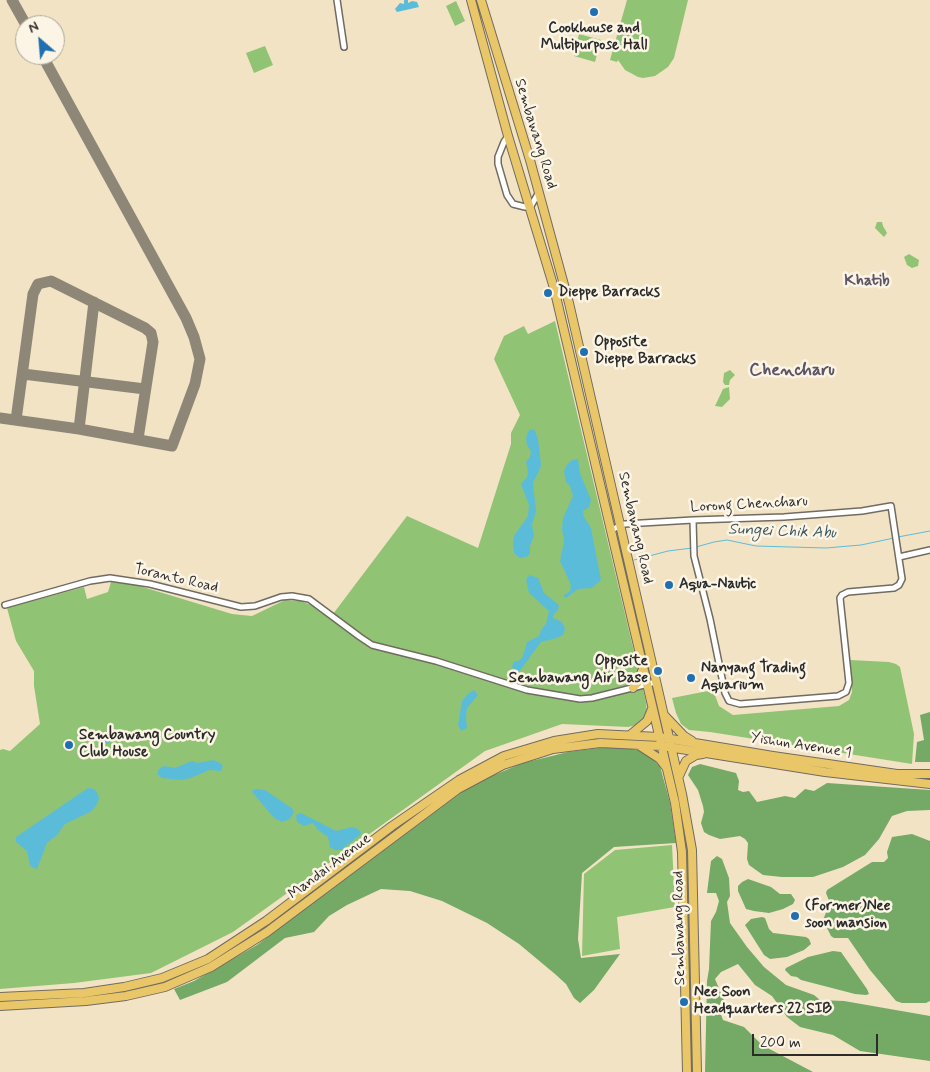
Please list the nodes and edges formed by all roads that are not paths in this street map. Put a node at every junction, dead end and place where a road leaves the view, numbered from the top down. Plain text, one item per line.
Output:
1 (338, 0) edge
2 (471, 0) edge
3 (481, 0) edge
4 (344, 47) dead end
5 (508, 136) junction
6 (539, 191) junction
7 (531, 206) junction
8 (693, 520) junction
9 (620, 525) junction
10 (611, 531) junction
11 (930, 550) edge
12 (899, 557) junction
13 (5, 605) dead end
14 (642, 668) junction
15 (656, 682) junction
16 (646, 684) junction
17 (632, 688) junction
18 (652, 708) junction
19 (663, 713) junction
20 (630, 735) junction
21 (659, 737) junction
22 (669, 738) junction
23 (696, 743) junction
24 (639, 744) junction
25 (662, 746) junction
26 (672, 748) junction
27 (711, 754) junction
28 (667, 768) junction
29 (930, 774) edge
30 (678, 776) junction
31 (930, 784) edge
32 (0, 997) edge
33 (0, 1006) edge
34 (687, 1072) edge
35 (697, 1072) edge

1 - 4 street
2 - 5 main road, Sembawang Road
3 - 6 main road, Sembawang Road
5 - 7 main road, Sembawang Road
5 - 7 street
6 - 7 street
6 - 9 main road, Sembawang Road
7 - 10 main road, Sembawang Road
8 - 9 street, Lorong Chencharu
8 - 12 street, Lorong Chencharu
8 - 12 street
9 - 10 street, Lorong Chencharu
9 - 15 main road, Sembawang Road
10 - 14 main road, Sembawang Road
11 - 12 street
13 - 17 street, Toranto Road
14 - 16 main road, Sembawang Road
14 - 17 main road
15 - 16 street, Toranto Road
15 - 19 main road, Sembawang Road
16 - 17 street, Toranto Road
16 - 18 main road, Sembawang Road
18 - 20 main road
18 - 21 main road, Sembawang Road
19 - 22 main road, Sembawang Road
19 - 23 main road
20 - 21 main road, Mandai Avenue
20 - 32 main road, Mandai Avenue
21 - 22 main road, Mandai Avenue
21 - 25 main road, Sembawang Road
22 - 23 main road, Yishun Avenue 1
22 - 26 main road, Sembawang Road
23 - 29 main road, Yishun Avenue 1
24 - 25 main road, Mandai Avenue
24 - 28 main road
24 - 33 main road, Mandai Avenue
25 - 26 main road, Mandai Avenue
25 - 28 main road, Sembawang Road
26 - 27 main road, Yishun Avenue 1
26 - 30 main road, Sembawang Road
27 - 30 main road
27 - 31 main road, Yishun Avenue 1
28 - 34 main road, Sembawang Road
30 - 35 main road, Sembawang Road

